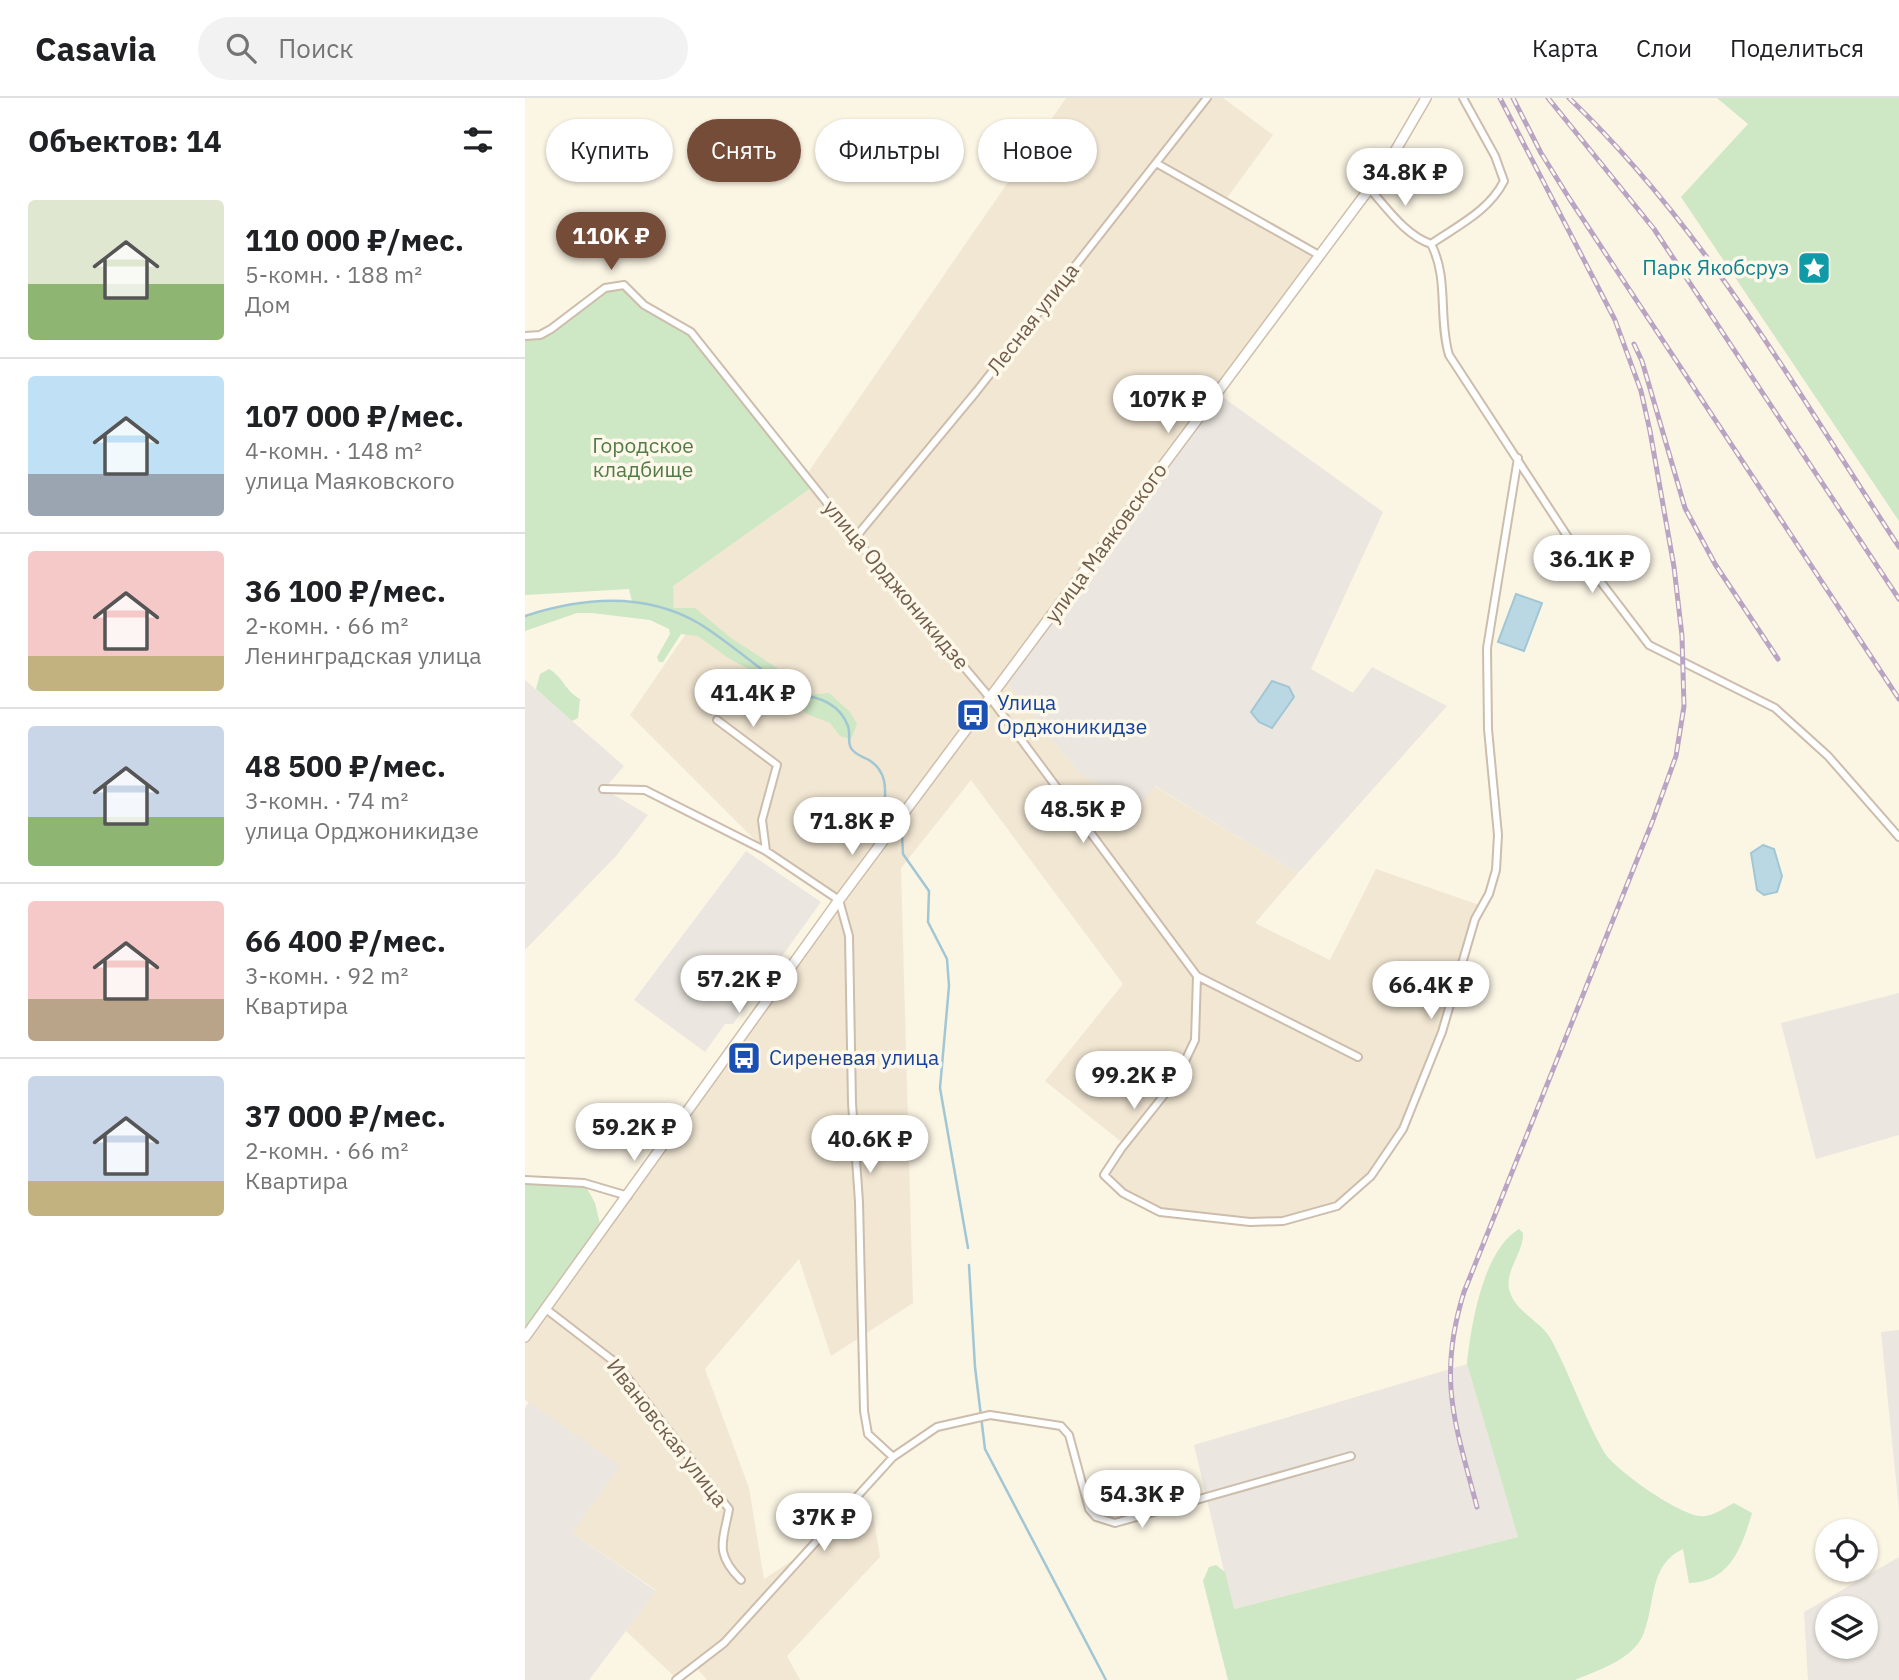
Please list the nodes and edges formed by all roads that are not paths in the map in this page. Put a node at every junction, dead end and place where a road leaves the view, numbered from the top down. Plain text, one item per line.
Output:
1 (1207, 98) edge
2 (1426, 98) edge
3 (1463, 98) edge
4 (1156, 163) junction
5 (1369, 188) junction
6 (1431, 244) junction
7 (1319, 255) junction
8 (525, 335) edge
9 (1518, 458) junction
10 (855, 538) junction
11 (991, 699) junction
12 (717, 720) dead end
13 (603, 789) dead end
14 (1899, 837) edge
15 (767, 851) junction
16 (839, 900) junction
17 (1197, 976) junction
18 (1359, 1057) dead end
19 (525, 1180) edge
20 (628, 1196) junction
21 (545, 1309) junction
22 (525, 1337) edge
23 (1351, 1456) dead end
24 (893, 1457) junction
25 (741, 1580) dead end
26 (676, 1680) edge

1 - 4 street, Лесная улица
2 - 5 street, улица Маяковского
3 - 6 street
4 - 7 street
4 - 10 street, Лесная улица
5 - 6 street
5 - 7 street, улица Маяковского
6 - 9 street
7 - 11 street, улица Маяковского
8 - 10 street, улица Орджоникидзе
9 - 14 street
9 - 17 street
10 - 11 street, улица Орджоникидзе
11 - 16 street, улица Маяковского
11 - 17 street, улица Орджоникидзе
12 - 15 street
13 - 15 street
15 - 16 street
16 - 20 street, улица Маяковского
16 - 24 street
17 - 18 street
19 - 20 street
20 - 21 street, улица Маяковского
21 - 22 street, улица Маяковского
21 - 25 street, Ивановская улица
23 - 24 street
24 - 26 street

